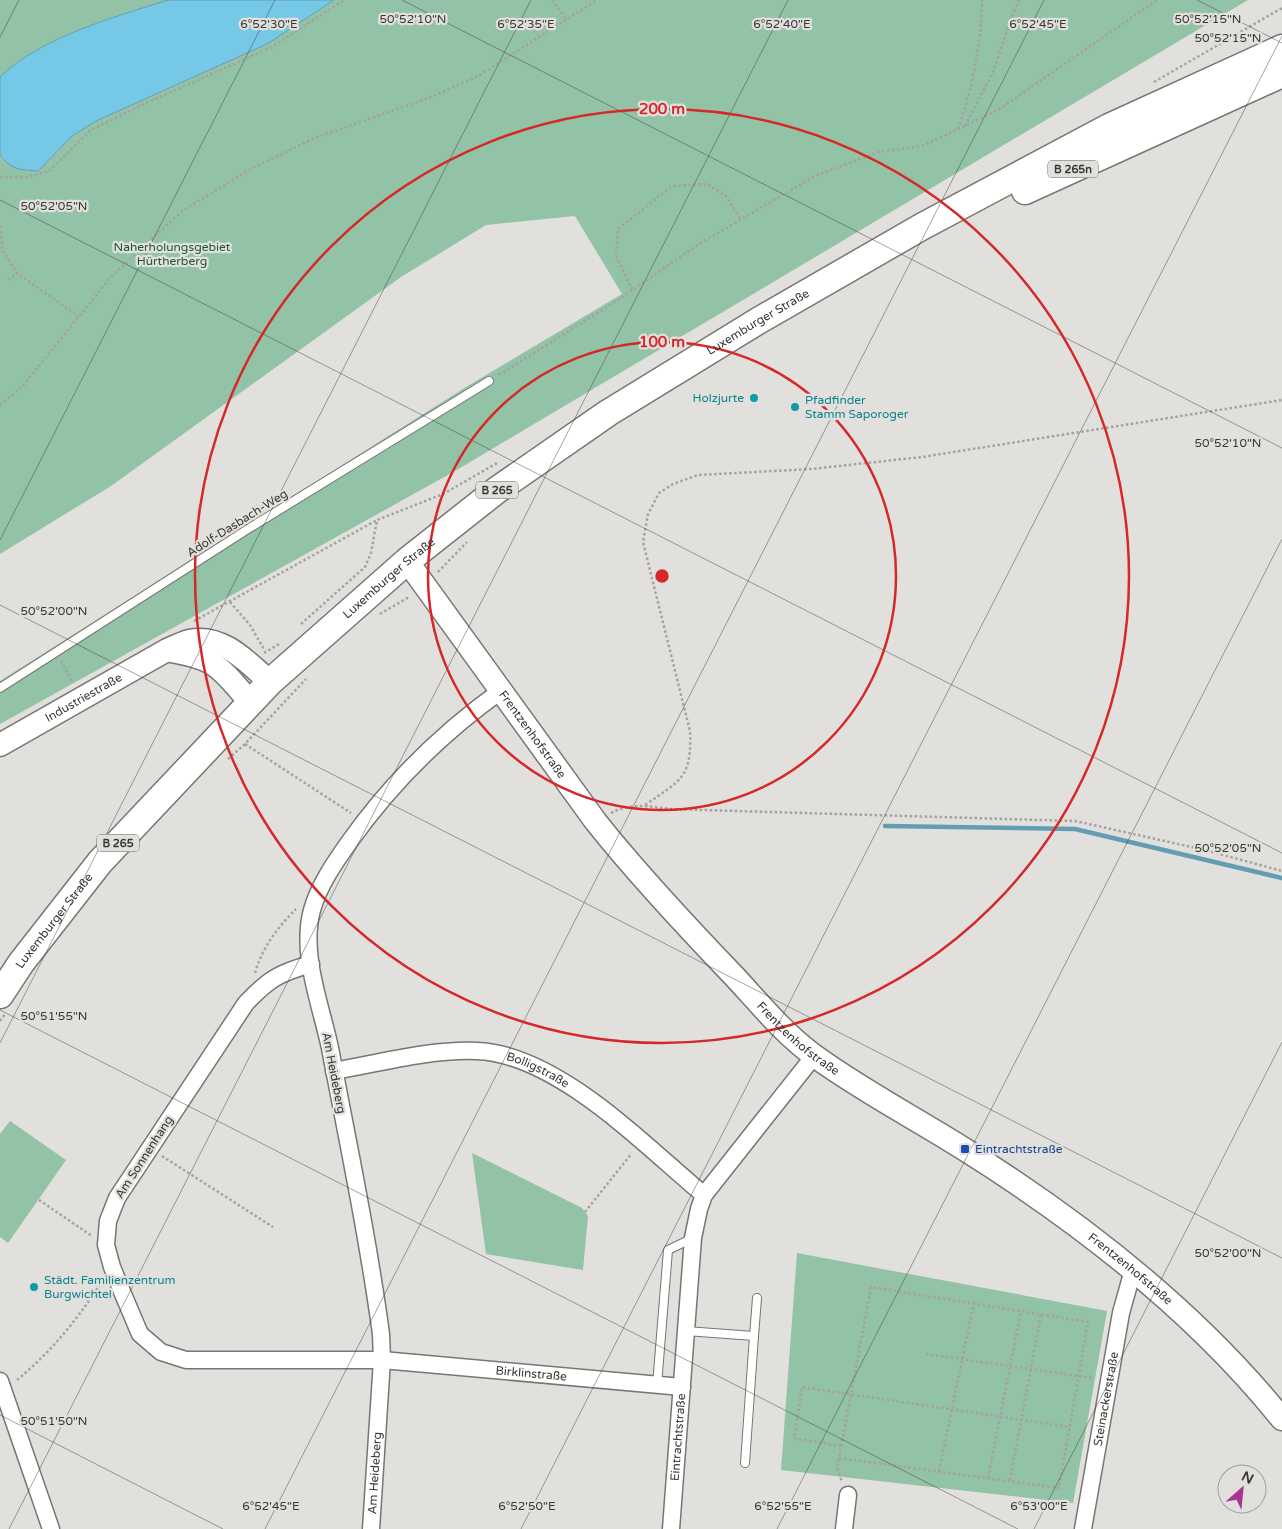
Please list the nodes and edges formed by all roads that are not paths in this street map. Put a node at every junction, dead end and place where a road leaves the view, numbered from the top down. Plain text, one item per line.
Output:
1 (1282, 48) edge
2 (1282, 74) edge
3 (864, 262) junction
4 (489, 381) road end
5 (407, 561) junction
6 (167, 650) junction
7 (270, 682) junction
8 (0, 688) edge
9 (502, 690) junction
10 (251, 703) junction
11 (0, 745) edge
12 (311, 964) junction
13 (0, 995) edge
14 (814, 1056) junction
15 (334, 1071) junction
16 (704, 1195) junction
17 (693, 1238) junction
18 (1133, 1270) junction
19 (757, 1298) dead end
20 (686, 1331) junction
21 (754, 1336) junction
22 (382, 1360) junction
23 (657, 1385) junction
24 (2, 1386) edge
25 (682, 1387) junction
26 (1282, 1419) edge
27 (746, 1462) dead end
28 (848, 1495) road end
29 (51, 1529) edge
30 (371, 1529) edge
31 (670, 1529) edge
32 (844, 1529) edge
33 (1082, 1529) edge

1 - 3 main road, B 265n
2 - 3 main road, B 265n
3 - 5 main road, Luxemburger Straße / B 265
4 - 8 lane, Adolf-Dasbach-Weg
5 - 7 main road, Luxemburger Straße / B 265
5 - 9 street, Frentzenhofstraße
6 - 7 street, Industriestraße
6 - 10 street
6 - 11 street, Industriestraße
7 - 10 main road, Luxemburger Straße / B 265
9 - 12 street, Am Heideberg
9 - 14 street, Frentzenhofstraße
10 - 13 main road, Luxemburger Straße / B 265
12 - 15 street, Am Heideberg
12 - 22 street, Am Sonnenhang
14 - 16 street, Eintrachtstraße
14 - 18 street, Frentzenhofstraße
15 - 16 street, Bolligstraße
15 - 22 street, Am Heideberg
16 - 17 street, Eintrachtstraße
17 - 20 street, Eintrachtstraße
17 - 23 lane
18 - 26 street, Frentzenhofstraße
18 - 33 street, Steinackerstraße
19 - 21 lane
20 - 21 lane
20 - 25 street, Eintrachtstraße
21 - 27 lane
22 - 23 street, Birklinstraße
22 - 30 street, Am Heideberg
23 - 25 street, Birklinstraße
24 - 29 street
25 - 31 street, Eintrachtstraße
28 - 32 street

